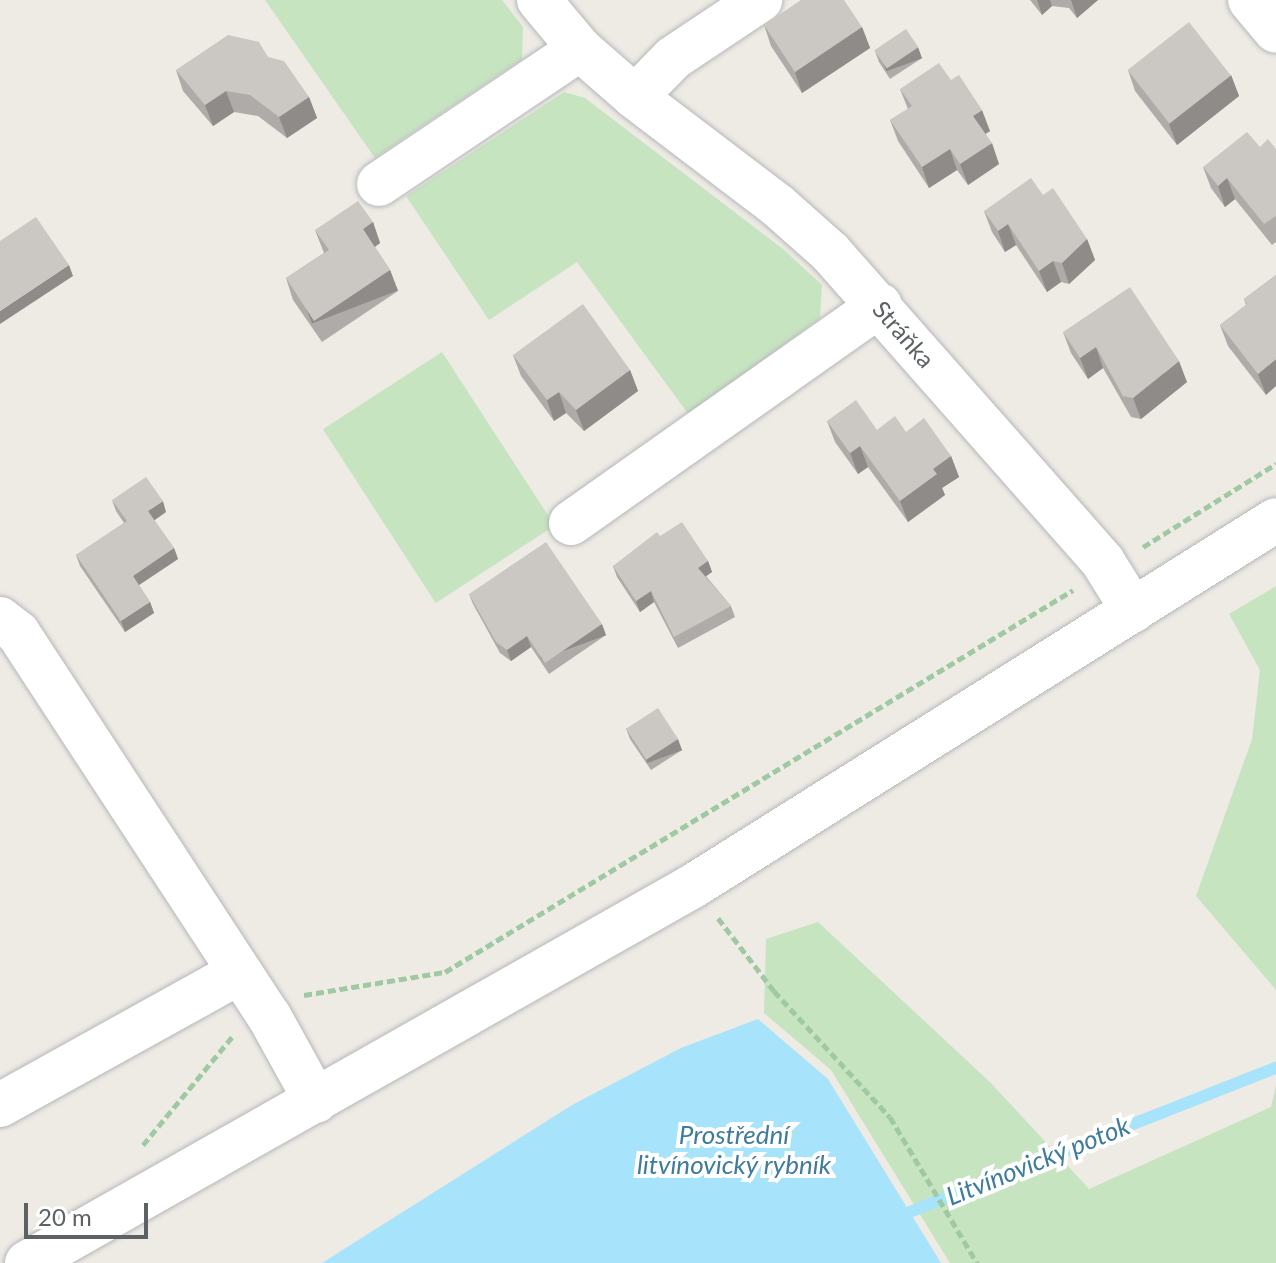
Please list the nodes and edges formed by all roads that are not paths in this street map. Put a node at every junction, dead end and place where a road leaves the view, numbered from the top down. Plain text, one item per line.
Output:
1 (539, 0) edge
2 (760, 0) edge
3 (1250, 0) edge
4 (1276, 31) edge
5 (580, 49) junction
6 (635, 97) junction
7 (379, 184) dead end
8 (880, 305) junction
9 (1276, 520) edge
10 (571, 523) dead end
11 (1133, 610) junction
12 (0, 619) edge
13 (240, 972) junction
14 (316, 1101) junction
15 (0, 1105) edge
16 (27, 1263) edge

1 - 5 street, Stráňka
2 - 6 street
3 - 4 street
5 - 6 street, Stráňka
5 - 7 street
6 - 8 street, Stráňka
8 - 10 street
8 - 11 street, Stráňka
9 - 11 street
11 - 14 street
12 - 13 street
13 - 14 street
13 - 15 street
14 - 16 street

